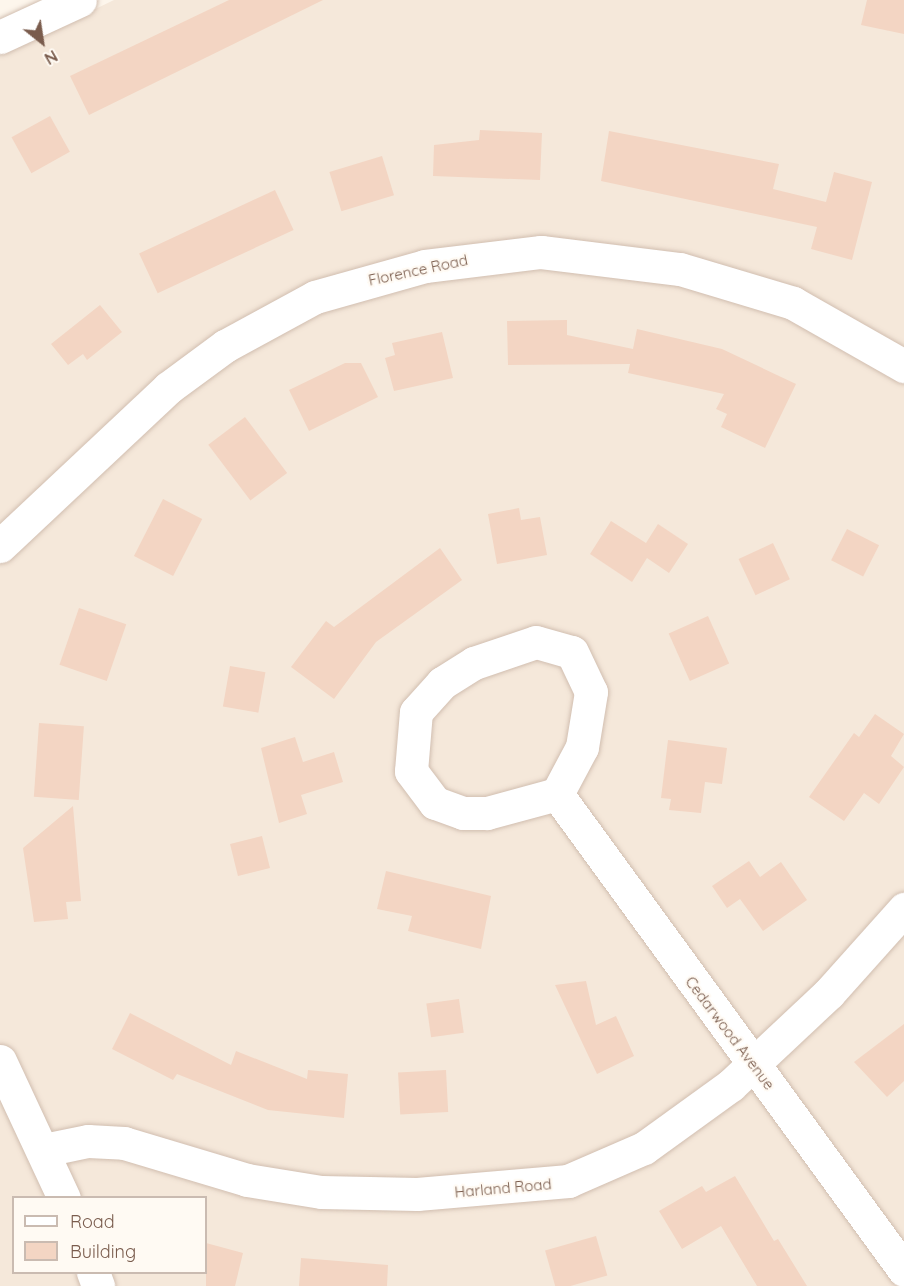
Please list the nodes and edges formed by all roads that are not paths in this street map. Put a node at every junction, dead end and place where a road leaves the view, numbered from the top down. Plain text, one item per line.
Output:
1 (80, 0) edge
2 (0, 37) edge
3 (904, 366) edge
4 (0, 546) edge
5 (557, 794) junction
6 (904, 909) edge
7 (0, 1061) edge
8 (754, 1065) junction
9 (44, 1150) junction
10 (64, 1196) edge
11 (904, 1270) edge

1 - 2 street
3 - 4 street, Florence Road
5 - 5 street
5 - 8 street, Cedarwood Avenue
6 - 8 street, Harland Road
7 - 9 street
8 - 9 street, Harland Road
8 - 11 street, Cedarwood Avenue
9 - 10 street

